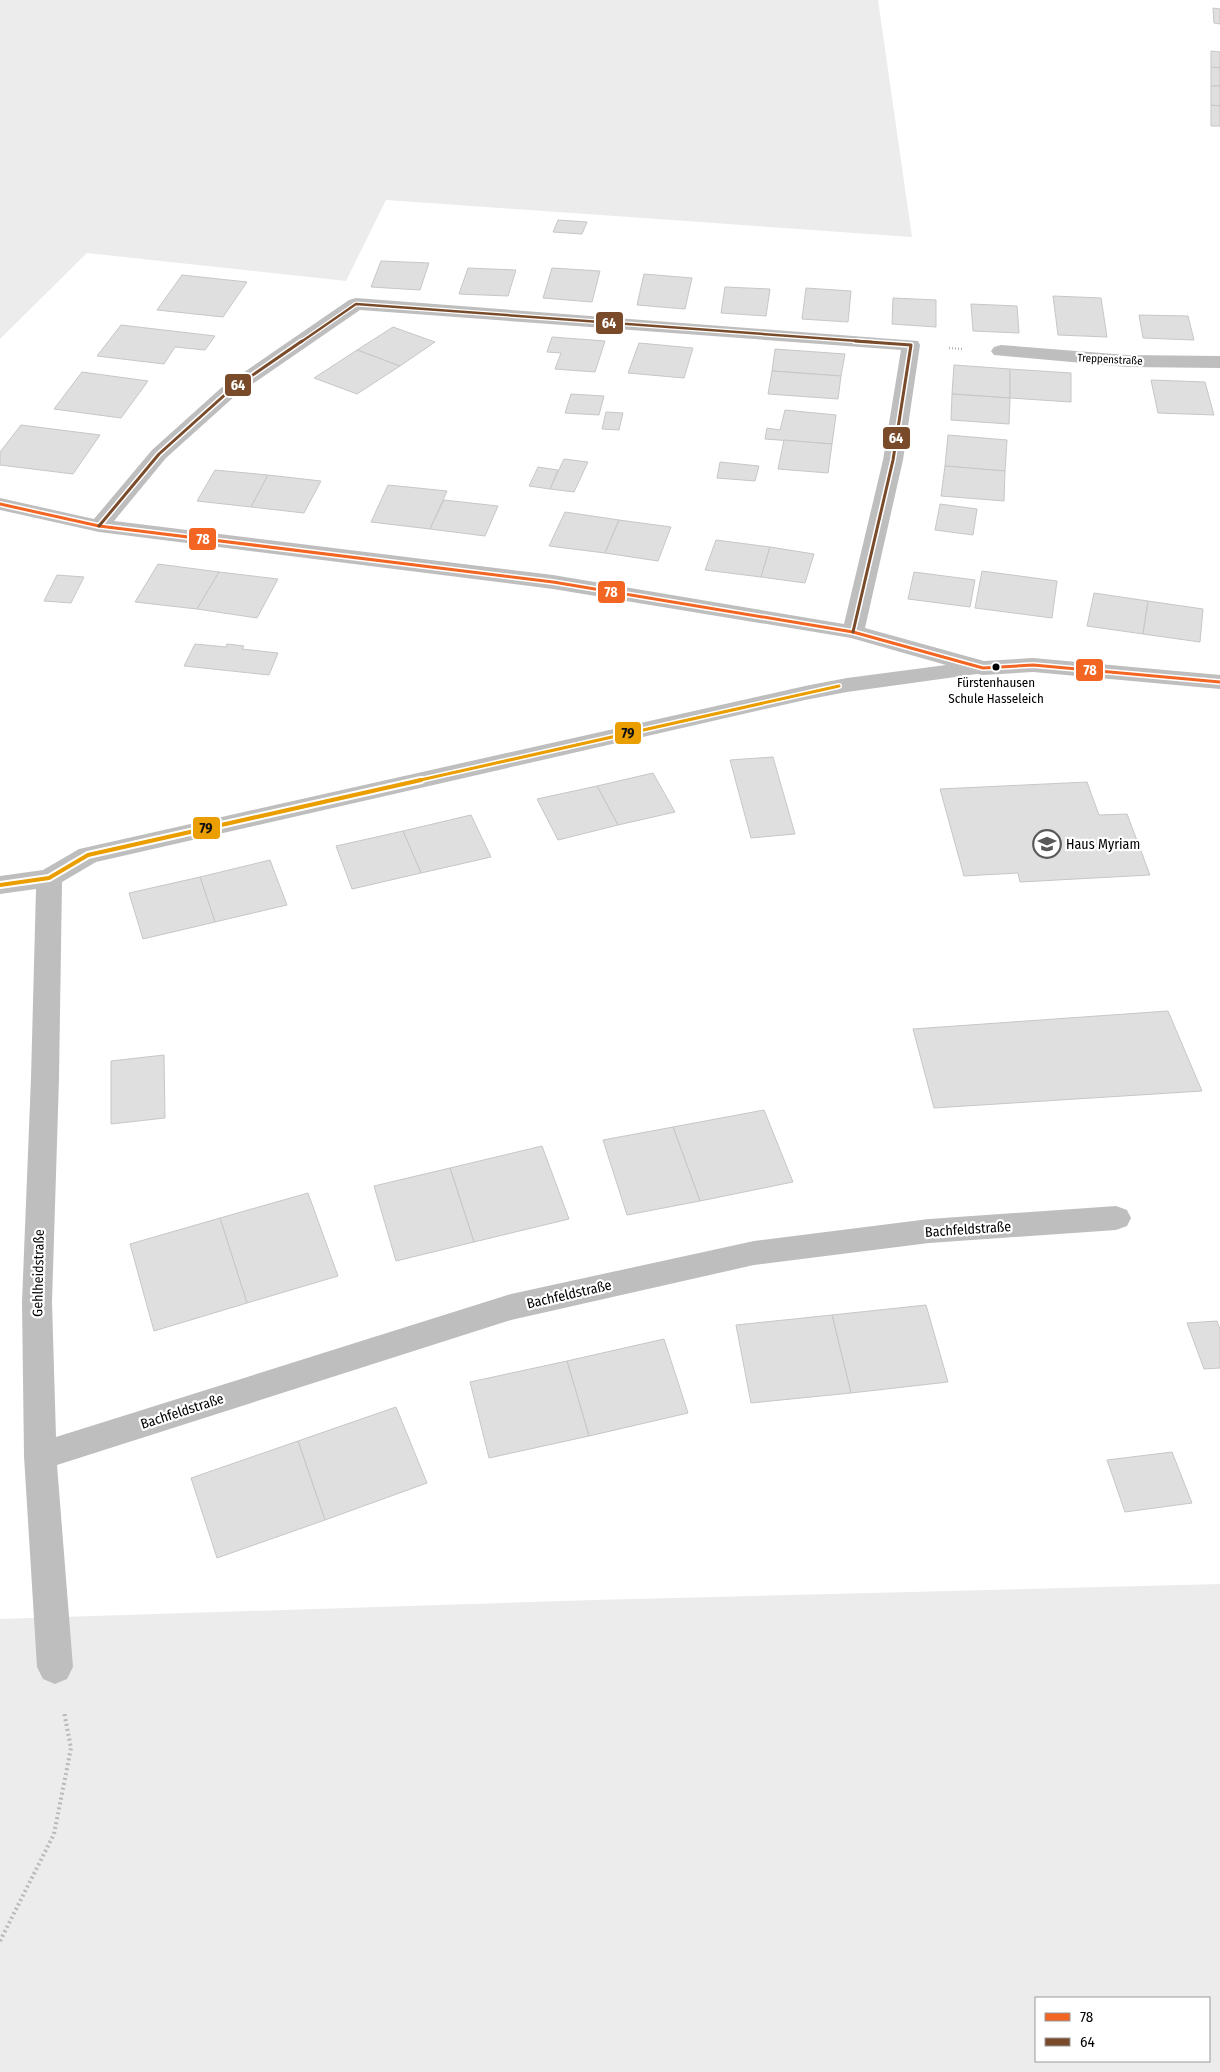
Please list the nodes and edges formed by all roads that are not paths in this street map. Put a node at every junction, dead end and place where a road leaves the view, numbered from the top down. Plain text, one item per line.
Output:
1 (1001, 351) road end
2 (1220, 362) edge
3 (0, 504) edge
4 (99, 526) junction
5 (853, 632) junction
6 (983, 668) junction
7 (1220, 682) edge
8 (49, 878) junction
9 (0, 885) edge
10 (1116, 1218) dead end
11 (40, 1456) junction
12 (55, 1667) road end

1 - 2 street, Treppenstraße
3 - 4 street
4 - 5 street
4 - 5 street
5 - 6 street
6 - 7 street
6 - 8 street
8 - 9 street
8 - 11 street, Gehlheidstraße
10 - 11 street, Bachfeldstraße
11 - 12 street, Gehlheidstraße

